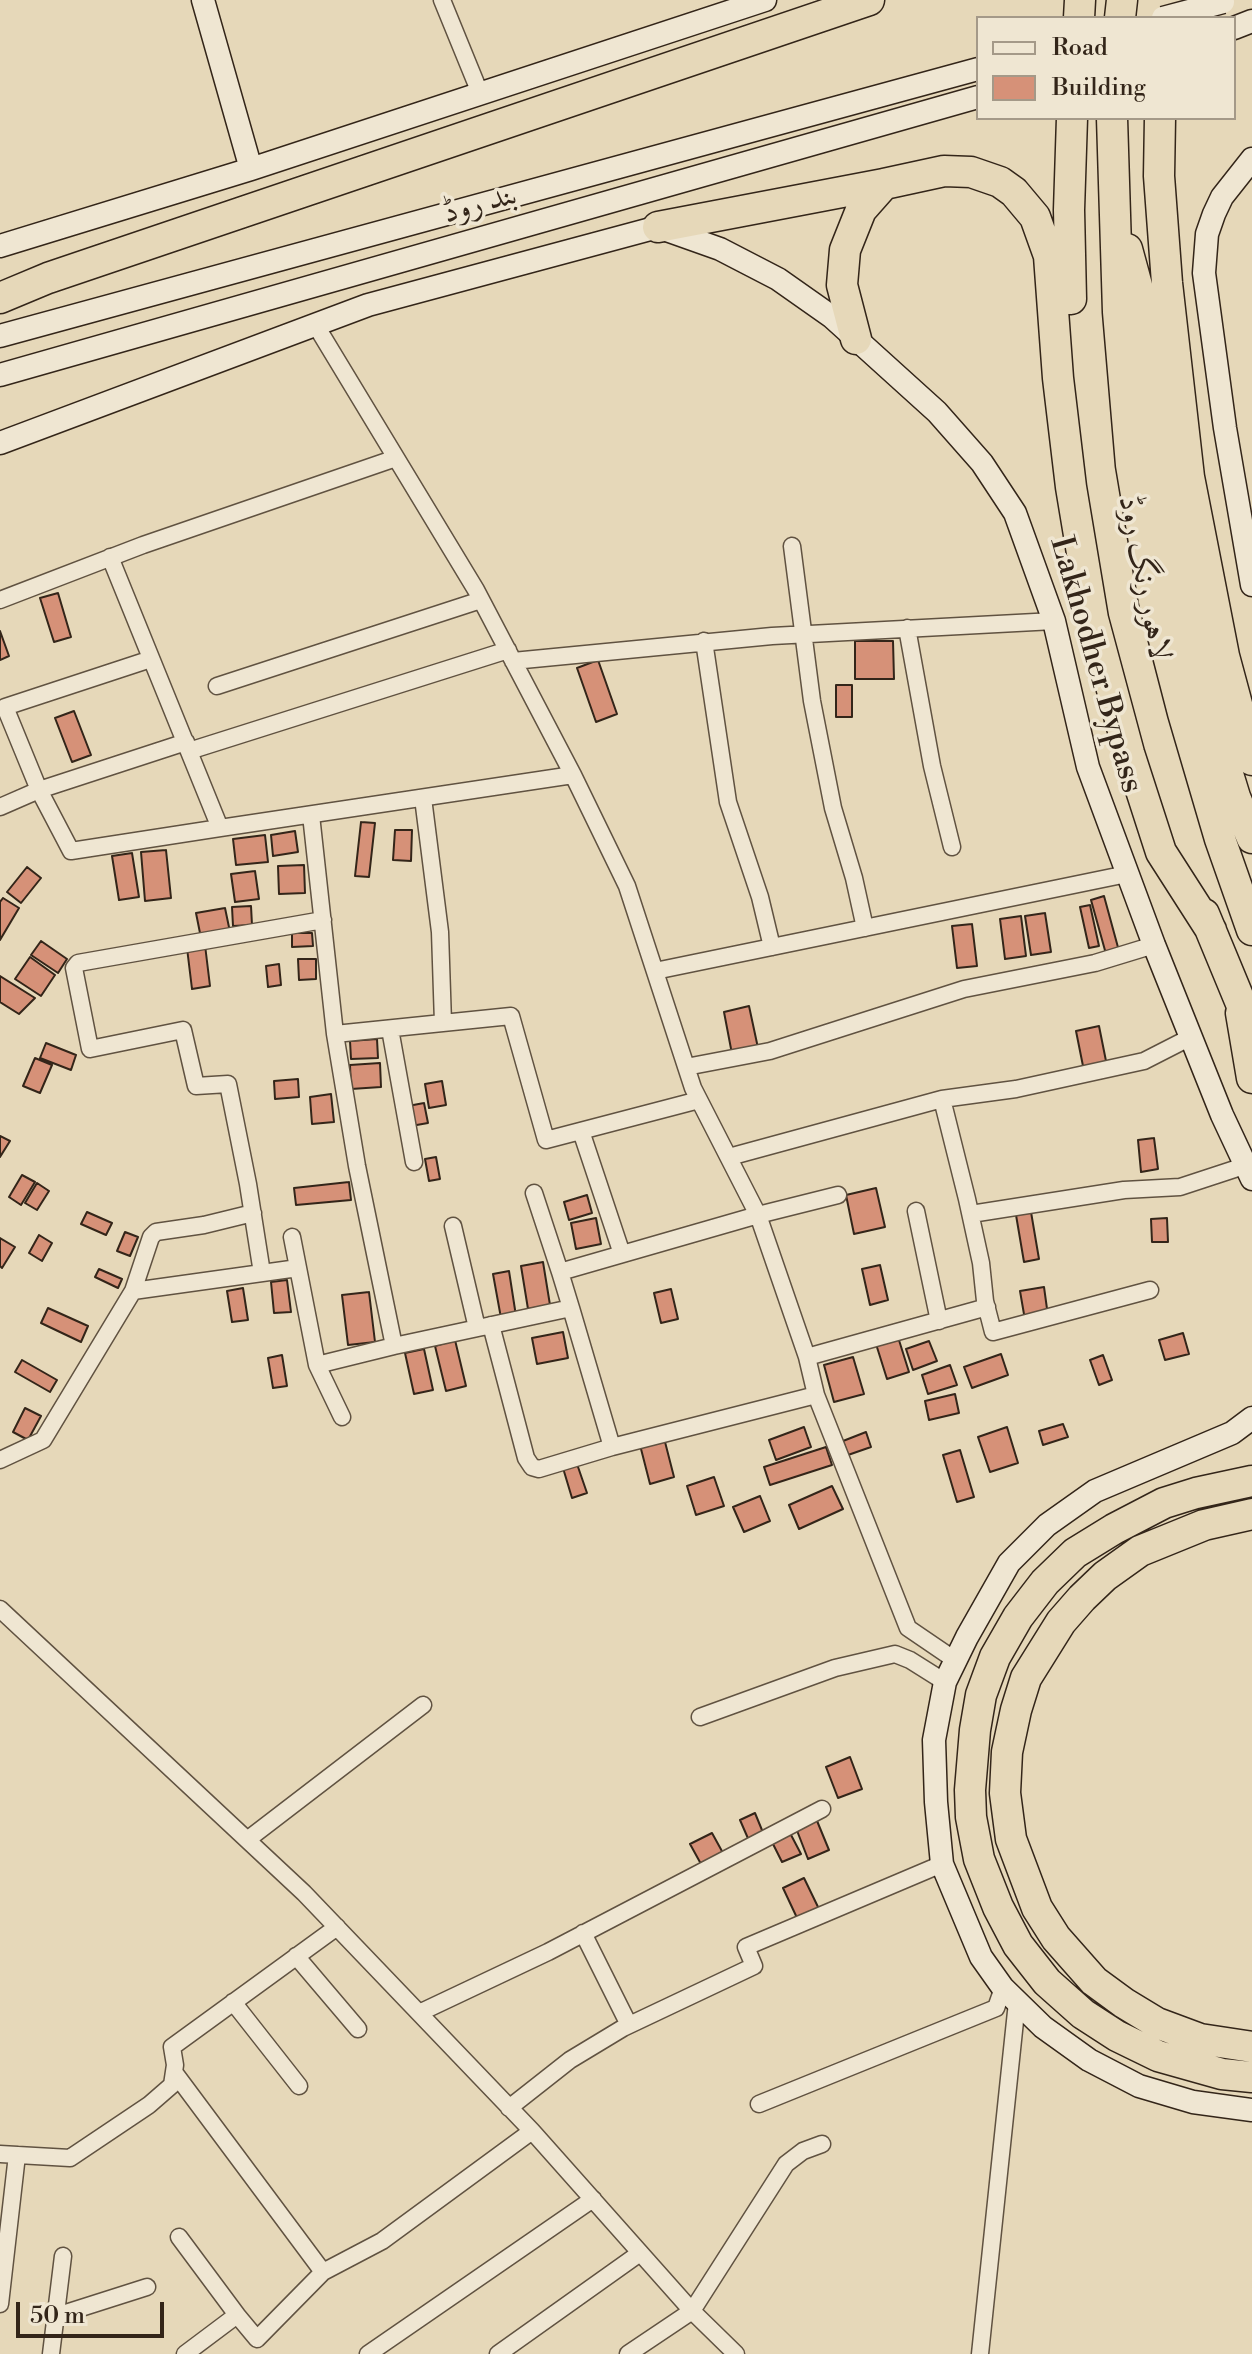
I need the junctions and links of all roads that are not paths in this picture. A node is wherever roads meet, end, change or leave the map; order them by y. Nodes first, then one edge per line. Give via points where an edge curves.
1 (203, 0) edge
2 (442, 0) edge
3 (765, 0) edge
4 (869, 0) edge
5 (1225, 1) edge
6 (1171, 16) edge
7 (976, 70) edge
8 (480, 93) junction
9 (976, 98) edge
10 (1072, 120) edge
11 (1112, 120) edge
12 (1160, 120) edge
13 (1252, 159) edge
14 (251, 169) junction
15 (884, 184) junction
16 (1112, 193) junction
17 (658, 227) junction
18 (0, 246) edge
19 (0, 298) edge
20 (315, 324) junction
21 (0, 336) edge
22 (856, 339) junction
23 (0, 375) edge
24 (0, 443) edge
25 (396, 458) junction
26 (792, 546) dead end
27 (110, 557) junction
28 (1252, 585) edge
29 (0, 600) edge
30 (481, 600) junction
31 (1054, 621) junction
32 (907, 628) junction
33 (804, 634) junction
34 (704, 641) junction
35 (510, 656) junction
36 (151, 659) junction
37 (217, 686) dead end
38 (2, 708) edge
39 (187, 747) junction
40 (1252, 760) edge
41 (573, 775) junction
42 (39, 790) junction
43 (423, 798) junction
44 (0, 807) edge
45 (311, 815) junction
46 (220, 828) junction
47 (1252, 838) edge
48 (952, 847) dead end
49 (1127, 874) junction
50 (323, 920) junction
51 (865, 928) junction
52 (1211, 930) junction
53 (1252, 930) edge
54 (1154, 945) junction
55 (772, 947) junction
56 (655, 971) junction
57 (1238, 995) junction
58 (443, 1023) junction
59 (390, 1029) junction
60 (1252, 1030) edge
61 (335, 1034) junction
62 (1191, 1037) junction
63 (686, 1067) junction
64 (1252, 1078) edge
65 (942, 1099) junction
66 (699, 1100) junction
67 (581, 1131) junction
68 (729, 1157) junction
69 (414, 1162) dead end
70 (1250, 1172) edge
71 (534, 1193) dead end
72 (838, 1195) dead end
73 (916, 1211) dead end
74 (253, 1213) junction
75 (971, 1214) junction
76 (758, 1215) junction
77 (453, 1226) dead end
78 (292, 1237) dead end
79 (622, 1254) junction
80 (298, 1268) junction
81 (560, 1272) junction
82 (262, 1273) junction
83 (1150, 1290) dead end
84 (133, 1291) junction
85 (987, 1307) junction
86 (571, 1308) junction
87 (939, 1321) junction
88 (484, 1327) junction
89 (394, 1346) junction
90 (807, 1357) junction
91 (317, 1365) junction
92 (816, 1395) junction
93 (342, 1417) dead end
94 (1252, 1418) edge
95 (612, 1447) junction
96 (0, 1460) edge
97 (1252, 1481) edge
98 (1252, 1514) edge
99 (0, 1609) edge
100 (955, 1660) junction
101 (945, 1682) junction
102 (423, 1705) dead end
103 (700, 1717) dead end
104 (822, 1809) dead end
105 (247, 1840) junction
106 (942, 1864) junction
107 (337, 1927) junction
108 (583, 1933) junction
109 (296, 1956) junction
110 (1010, 1995) junction
111 (233, 2002) junction
112 (419, 2013) junction
113 (629, 2025) junction
114 (358, 2029) dead end
115 (1252, 2047) edge
116 (174, 2072) junction
117 (1252, 2077) edge
118 (299, 2086) dead end
119 (759, 2104) dead end
120 (509, 2108) junction
121 (1252, 2110) edge
122 (532, 2131) junction
123 (822, 2144) dead end
124 (9, 2155) edge
125 (593, 2199) junction
126 (179, 2237) dead end
127 (640, 2253) junction
128 (63, 2256) dead end
129 (323, 2272) junction
130 (147, 2287) dead end
131 (0, 2304) edge
132 (692, 2311) junction
133 (237, 2315) junction
134 (56, 2316) junction
135 (733, 2353) edge
136 (51, 2354) edge
137 (185, 2354) edge
138 (368, 2354) edge
139 (498, 2354) edge
140 (628, 2354) edge
141 (980, 2354) edge

1 - 14 main road
2 - 8 street
3 - 8 main road
4 - 19 highway
5 - 6 main road, bridge
7 - 21 main road, بند روڈ
8 - 14 main road
9 - 23 main road, بند روڈ
10 - 52 highway, لاہور رنگ روڈ via 1072,317 1095,536 1115,640 1145,743
11 - 16 highway, لاہور رنگ روڈ
12 - 40 highway via 1167,283 1189,477 1221,643
13 - 28 main road via 1214,214 1204,273
14 - 18 main road
15 - 17 highway
15 - 22 highway via 861,210 845,250 842,285
15 - 52 highway via 944,171 986,176 1014,192 1044,236 1071,487 1093,619 1161,852
16 - 47 highway via 1139,293 1159,475 1188,627 1205,699
16 - 53 highway, لاہور رنگ روڈ via 1131,465 1154,601 1220,839
17 - 20 main road, بند روڈ
17 - 22 main road, Lakhodher Bypass via 720,249 778,279
20 - 24 main road, بند روڈ
20 - 25 street
22 - 31 main road, Lakhodher Bypass via 937,412 982,463 1015,513
25 - 27 street
25 - 30 street
26 - 33 street
27 - 29 street
27 - 36 street
30 - 35 street
30 - 37 street
31 - 32 street
31 - 49 main road, Lakhodher Bypass via 1088,767
32 - 33 street
32 - 48 street
33 - 34 street
33 - 51 street via 833,808
34 - 35 street
34 - 55 street via 728,802
35 - 39 street
35 - 41 street
36 - 38 street
36 - 39 street
38 - 42 street
39 - 42 street
39 - 46 street
41 - 43 street
41 - 56 street via 627,886
42 - 44 street
42 - 46 street via 71,851
43 - 45 street
43 - 58 street via 440,932
45 - 46 street
45 - 50 street
49 - 51 street
49 - 54 main road, Lakhodher Bypass
50 - 61 street
50 - 74 street via 78,963 74,968 90,1049 183,1030 196,1086 228,1084
51 - 55 street
52 - 57 highway, لاہور رنگ روڈ
54 - 62 main road, Lakhodher Bypass
54 - 63 street via 1095,963 964,989 770,1051
55 - 56 street
56 - 63 street
57 - 60 highway, لاہور رنگ روڈ
57 - 64 highway
58 - 59 street
58 - 67 street via 511,1016 546,1140
59 - 61 street
59 - 69 street
61 - 89 street
62 - 65 street via 1144,1061
62 - 70 main road, Lakhodher Bypass
63 - 66 street
65 - 68 street
65 - 75 street
66 - 67 street
66 - 68 street
67 - 79 street
68 - 76 street
70 - 75 street via 1180,1187 1124,1190
71 - 81 street
72 - 76 street
73 - 87 street
74 - 82 street
74 - 84 street via 156,1232
75 - 85 street
76 - 79 street
76 - 90 street
77 - 88 street
78 - 80 street
79 - 81 street
80 - 82 street
80 - 91 street
81 - 86 street
82 - 84 street
83 - 85 street via 993,1332
84 - 96 street via 43,1440
85 - 87 street
86 - 88 street
86 - 95 street
87 - 90 street
88 - 89 street
88 - 95 street via 532,1467
89 - 91 street
90 - 92 street
91 - 93 street
92 - 95 street
92 - 100 street via 908,1628
94 - 100 main road via 1232,1433 1095,1491 1047,1525 1009,1563
97 - 117 highway via 1164,1503 1075,1553 1045,1582 995,1657 981,1695 971,1755 971,1817 979,1859 1018,1945 1047,1982 1083,2014 1158,2056
98 - 115 highway via 1204,1525 1140,1551 1105,1576 1061,1622 1026,1678 1007,1752 1005,1793 1011,1839 1037,1908 1094,1981 1157,2023 1200,2039
99 - 105 street
100 - 101 main road
101 - 103 street via 895,1654 835,1668
101 - 106 main road via 934,1740
102 - 105 street
104 - 108 street
105 - 107 street
106 - 110 main road via 981,1957
106 - 113 street via 746,1947 754,1966
107 - 109 street
107 - 112 street
108 - 112 street
108 - 113 street
109 - 111 street
109 - 114 street
110 - 119 street via 996,2008
110 - 121 main road via 1089,2060 1139,2086 1193,2102
110 - 141 street
111 - 116 street via 172,2047
111 - 118 street
112 - 120 street
113 - 120 street via 570,2060
116 - 124 street via 172,2085 149,2105 70,2158
116 - 129 street
120 - 122 street
122 - 125 street
122 - 129 street via 382,2241
123 - 132 street via 786,2164
124 - 131 street
125 - 127 street
125 - 138 street
126 - 133 street
127 - 132 street
127 - 139 street
128 - 134 street
129 - 133 street via 257,2339
130 - 134 street
132 - 135 street
132 - 140 street
133 - 137 street
134 - 136 street

